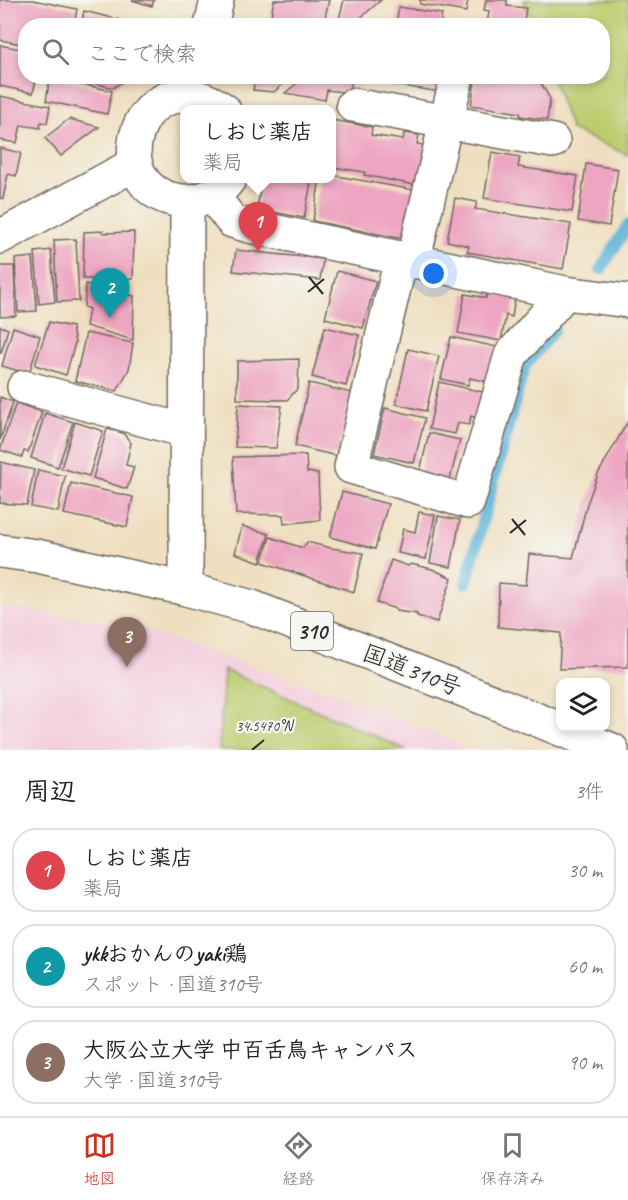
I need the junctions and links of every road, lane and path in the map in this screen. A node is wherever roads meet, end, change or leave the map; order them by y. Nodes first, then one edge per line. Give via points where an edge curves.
1 (217, 0) edge
2 (213, 18) edge
3 (455, 84) edge
4 (197, 86) edge
5 (217, 105) edge
6 (353, 105) dead end
7 (446, 120) junction
8 (553, 141) dead end
9 (135, 164) junction
10 (209, 192) edge
11 (0, 237) edge
12 (407, 261) junction
13 (565, 293) junction
14 (628, 301) edge
15 (24, 387) dead end
16 (186, 431) junction
17 (0, 551) edge
18 (186, 589) junction
19 (612, 750) edge

1 - 2 main road
3 - 7 main road
4 - 5 main road
4 - 9 main road via 160,102 146,113 133,146
6 - 7 main road
7 - 8 main road
7 - 12 main road
9 - 10 main road via 150,188 162,196
9 - 11 main road
10 - 12 main road via 232,221
10 - 16 main road
12 - 13 main road
12 - 13 main road via 351,467 468,502 511,356
13 - 14 main road
15 - 16 main road
16 - 18 main road
17 - 18 main road, 国道310号 / 310
18 - 19 main road, 国道310号 / 310 via 252,607

